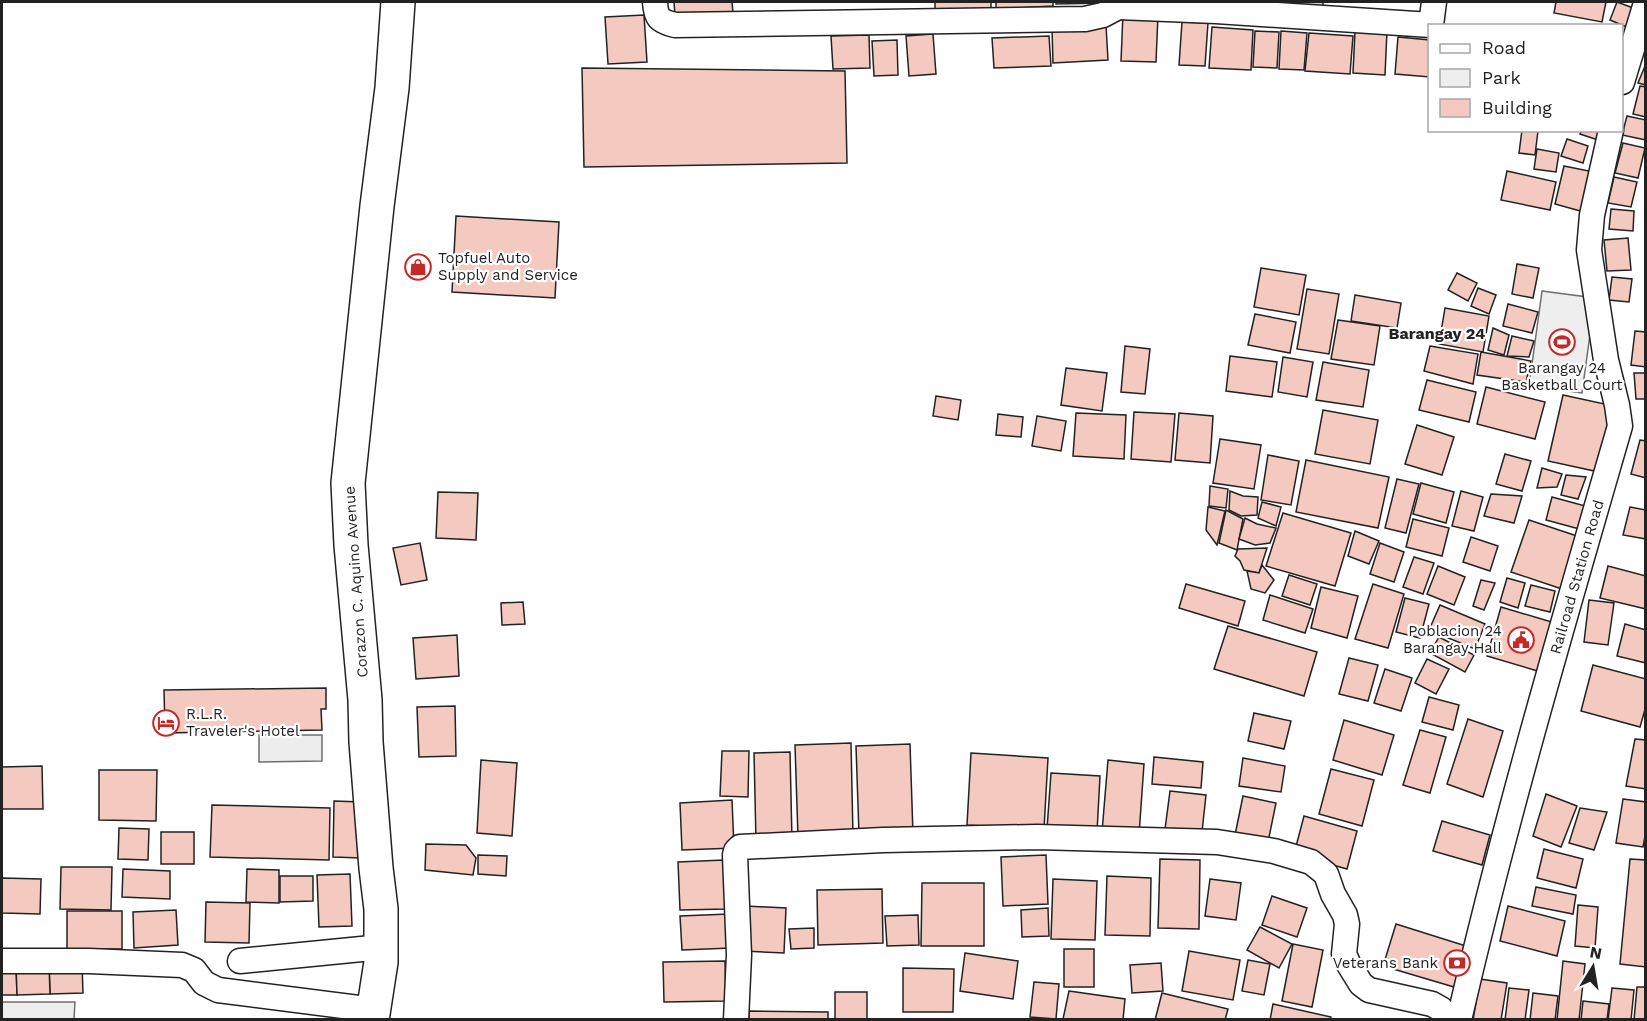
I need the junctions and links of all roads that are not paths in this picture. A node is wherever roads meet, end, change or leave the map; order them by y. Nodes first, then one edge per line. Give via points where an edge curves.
1 (398, 2) edge
2 (655, 2) edge
3 (1434, 2) edge
4 (1646, 3) edge
5 (1118, 4) edge
6 (1216, 6) edge
7 (1432, 24) edge
8 (1428, 25) edge
9 (1623, 79) edge
10 (1611, 132) edge
11 (382, 947) junction
12 (2, 961) edge
13 (240, 961) dead end
14 (373, 1015) edge
15 (736, 1020) edge
16 (1450, 1020) edge
17 (1459, 1020) edge

1 - 11 main road, Corazon C. Aquino Avenue via 348,483
2 - 5 street via 656,13 663,21 675,25 1085,19 1103,15
3 - 7 street
4 - 9 street
5 - 6 street
6 - 8 street
10 - 17 street, Railroad Station Road via 1592,215 1589,250 1620,426 1523,769
11 - 13 street
11 - 14 main road, Corazon C. Aquino Avenue
12 - 14 street via 182,965 218,990
15 - 16 street via 739,955 735,855 740,847 1037,837 1217,842 1274,851 1311,862 1326,874 1345,915 1344,954 1361,984 1369,990 1432,1004

